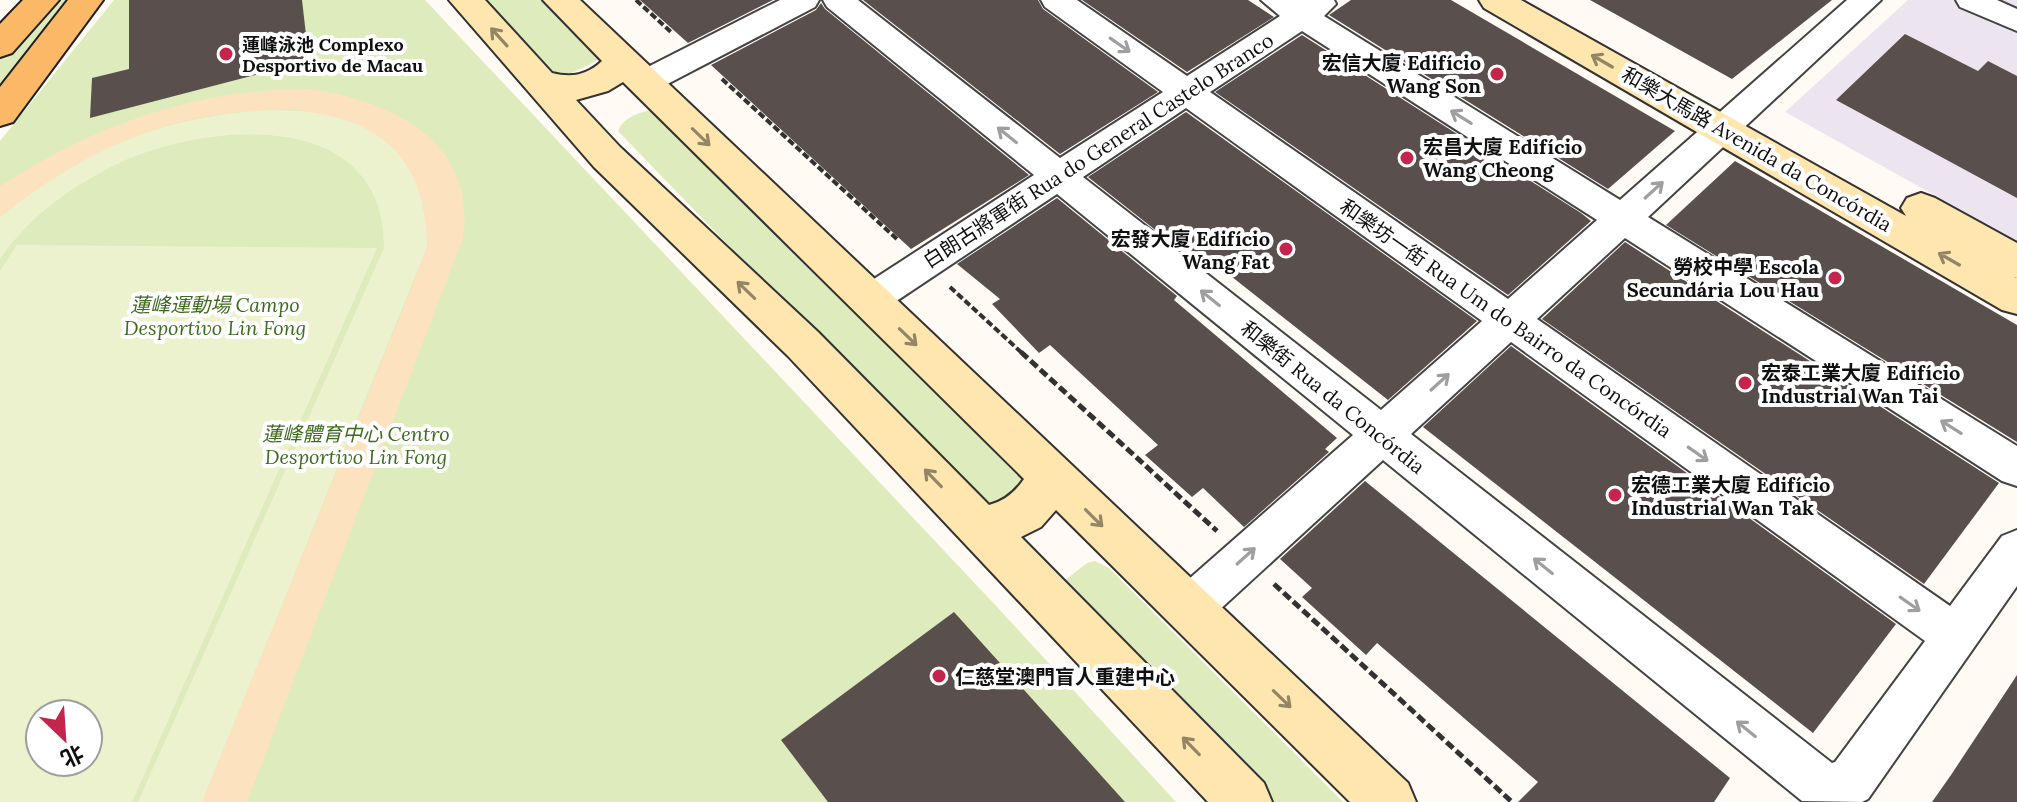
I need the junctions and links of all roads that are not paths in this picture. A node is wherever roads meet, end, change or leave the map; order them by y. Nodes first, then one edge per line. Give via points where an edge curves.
1 (42, 0) edge
2 (86, 0) edge
3 (466, 0) edge
4 (560, 0) edge
5 (804, 0) edge
6 (838, 0) edge
7 (1056, 0) edge
8 (1496, 0) edge
9 (1549, 0) edge
10 (1866, 0) edge
11 (1971, 0) edge
12 (1302, 6) edge
13 (2017, 21) edge
14 (0, 45) edge
15 (633, 71) junction
16 (538, 81) junction
17 (1186, 92) junction
18 (0, 113) edge
19 (1733, 119) junction
20 (607, 157) junction
21 (1058, 176) junction
22 (1622, 219) junction
23 (2017, 262) edge
24 (2017, 298) edge
25 (870, 300) junction
26 (1509, 321) junction
27 (1381, 435) junction
28 (2017, 468) edge
29 (1049, 473) junction
30 (980, 528) junction
31 (2017, 550) edge
32 (1189, 608) junction
33 (1956, 636) junction
34 (1245, 802) edge
35 (1389, 802) edge

1 - 14 main road
2 - 18 main road
16 -> 3 main road
4 - 15 main road
5 - 15 street via 697,56
21 -> 6 street, 和樂街 Rua da Concórdia
7 -> 17 street, 和樂坊一街 Rua Um do Bairro da Concórdia
19 -> 8 main road, 和樂大馬路 Avenida da Concórdia
9 - 19 main road, 和樂大馬路 Avenida da Concórdia
10 - 19 street
11 - 13 street
12 - 17 street, 白朗古將軍街 Rua do General Castelo Branco
22 -> 12 street
15 - 16 main road via 579,87
15 - 20 main road via 624,97 609,115 603,135
15 -> 25 main road
16 - 20 main road
17 - 21 street, 白朗古將軍街 Rua do General Castelo Branco
17 - 26 street, 和樂坊一街 Rua Um do Bairro da Concórdia
22 -> 19 street
19 - 23 main road, 和樂大馬路 Avenida da Concórdia
24 -> 19 main road, 和樂大馬路 Avenida da Concórdia
30 -> 20 main road via 803,344
21 - 25 street, 白朗古將軍街 Rua do General Castelo Branco
27 -> 21 street, 和樂街 Rua da Concórdia
22 - 26 street
28 -> 22 street
25 -> 29 main road
27 -> 26 street
26 -> 33 street, 和樂坊一街 Rua Um do Bairro da Concórdia
32 -> 27 street
33 -> 27 street, 和樂街 Rua da Concórdia via 1851,782 1843,788 1819,784
29 - 30 main road via 1035,506 1020,518
29 -> 32 main road
34 -> 30 main road
31 - 33 street
32 -> 35 main road

